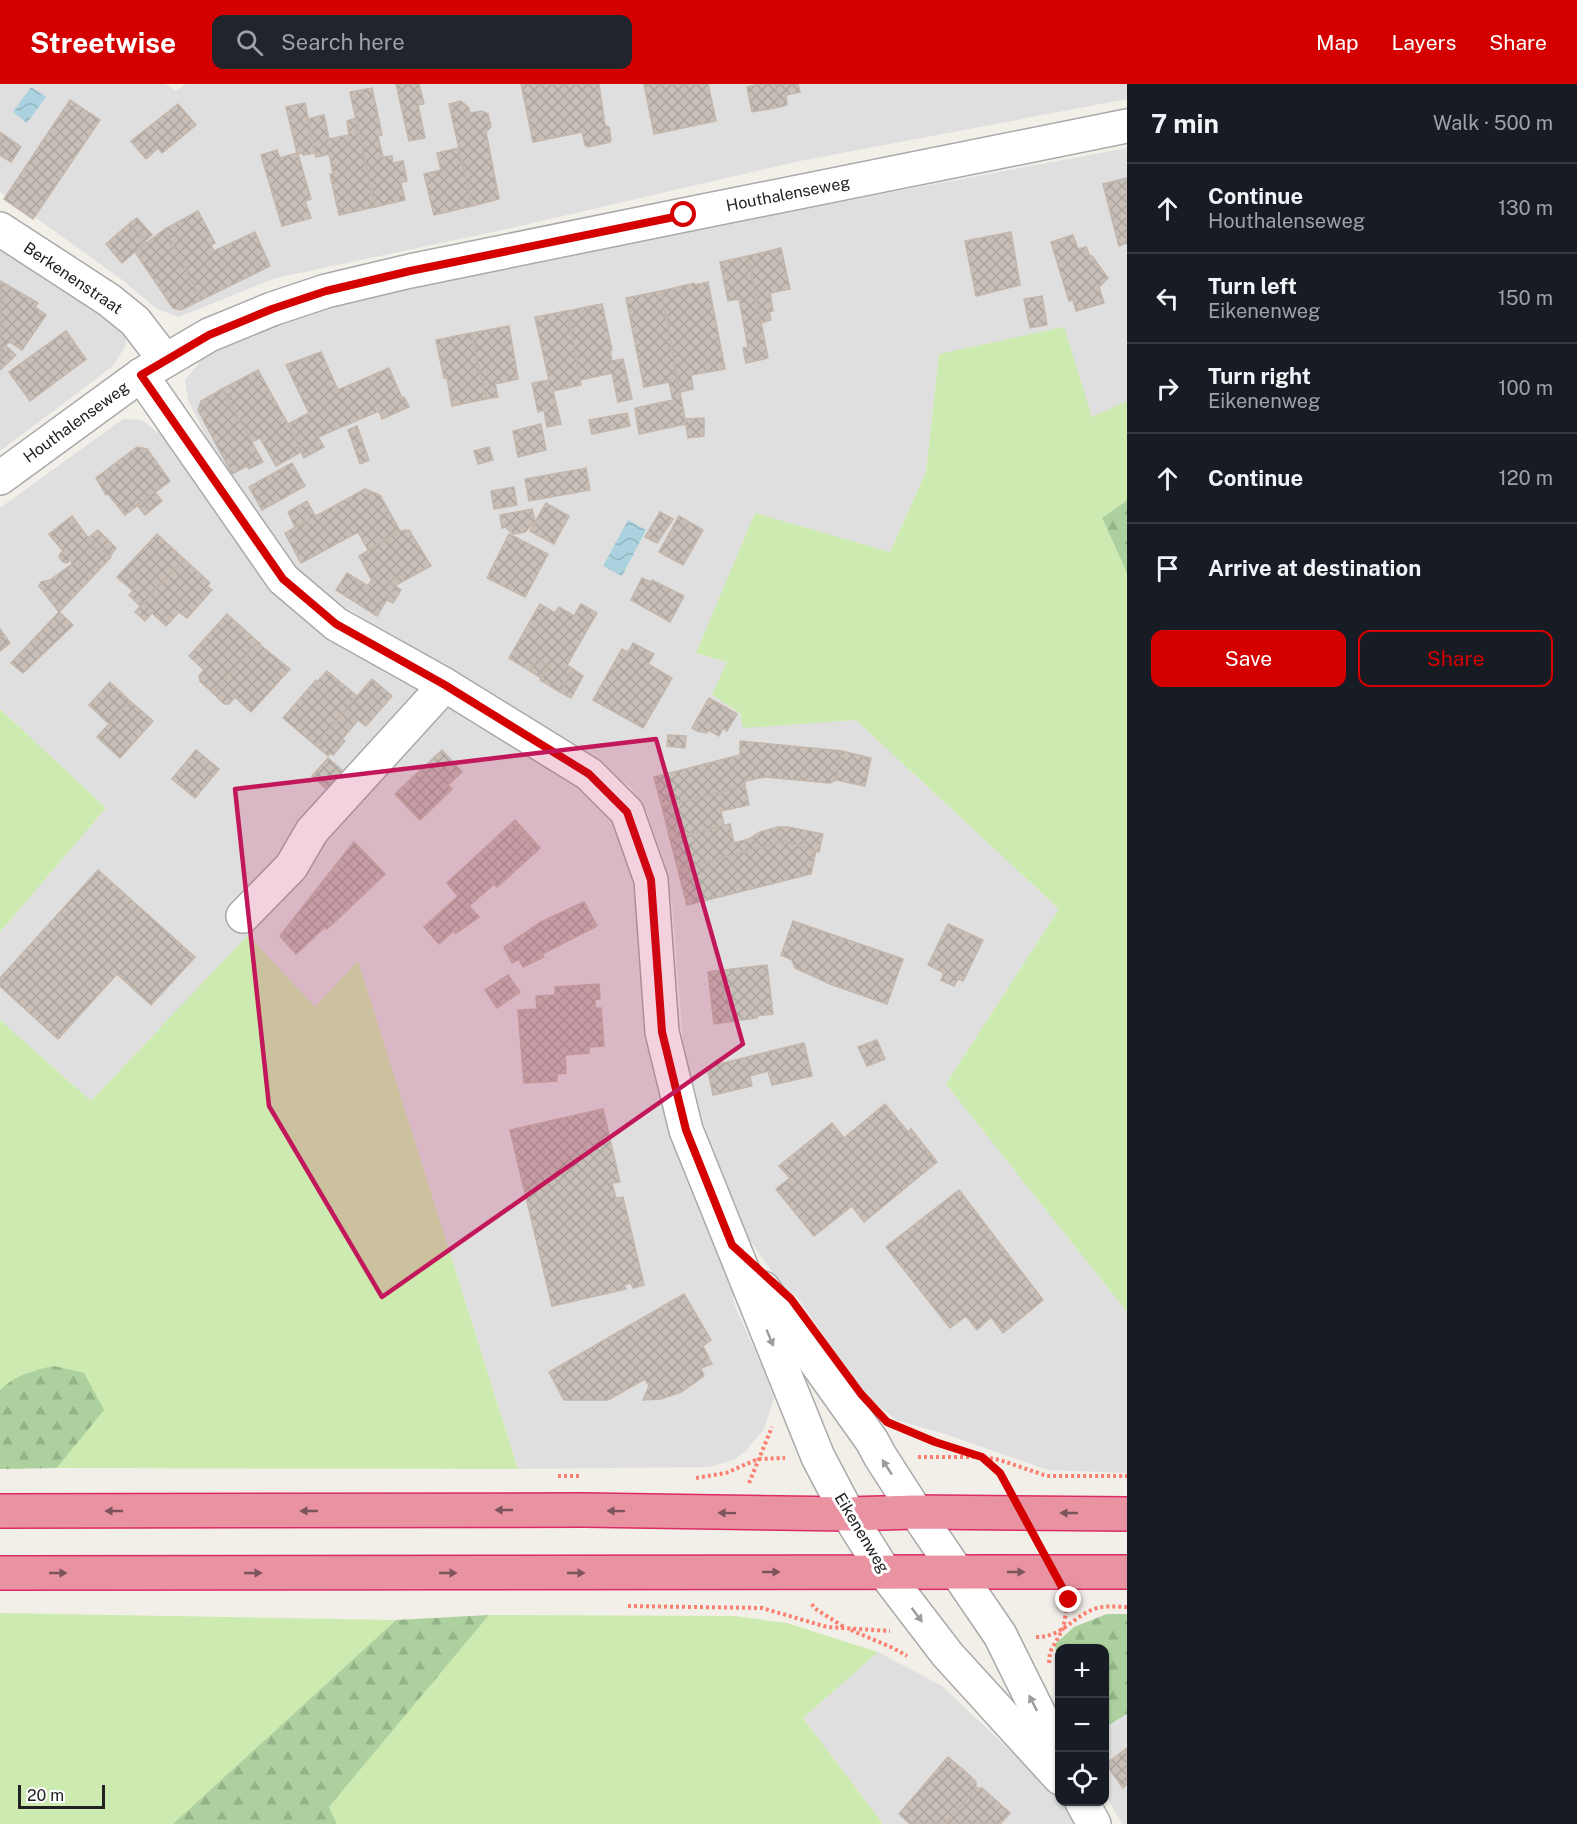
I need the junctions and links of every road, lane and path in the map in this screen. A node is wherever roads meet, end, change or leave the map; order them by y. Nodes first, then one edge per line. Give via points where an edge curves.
1 (1127, 126) edge
2 (0, 229) edge
3 (153, 367) junction
4 (0, 478) edge
5 (445, 685) junction
6 (243, 916) dead end
7 (732, 1245) junction
8 (896, 1426) dead end
9 (880, 1456) junction
10 (818, 1457) junction
11 (982, 1457) junction
12 (589, 1476) dead end
13 (1127, 1476) edge
14 (555, 1477) dead end
15 (690, 1479) dead end
16 (0, 1511) edge
17 (916, 1512) junction
18 (1022, 1513) junction
19 (848, 1514) junction
20 (1127, 1514) edge
21 (957, 1572) junction
22 (1054, 1572) junction
23 (1127, 1572) edge
24 (0, 1573) edge
25 (885, 1573) junction
26 (625, 1606) dead end
27 (1127, 1607) edge
28 (1063, 1629) junction
29 (931, 1633) junction
30 (1000, 1635) junction
31 (1048, 1669) dead end
32 (1057, 1752) edge
33 (1055, 1774) edge

1 - 3 street, Houthalenseweg via 326,291 209,335
2 - 3 street, Berkenenstraat via 135,321
3 - 4 street, Houthalenseweg
3 - 5 street, Eikenenweg via 283,579 336,624
5 - 6 street via 312,831 291,867
5 - 7 street, Eikenenweg via 589,774 627,812 651,880 662,1032 683,1119
7 - 9 street, Eikenenweg
7 -> 10 street, Eikenenweg
8 - 11 path
9 - 11 path
17 -> 9 street, Eikenenweg
10 - 15 path via 758,1459 726,1473
10 - 19 street, Eikenenweg
11 - 13 path via 1047,1476
11 - 18 path via 1000,1473
12 - 14 path
19 -> 16 highway via 584,1510
17 - 18 highway
17 - 19 highway
17 - 21 street, Eikenenweg
20 -> 18 highway
19 - 25 street, Eikenenweg
21 -> 22 highway
21 - 25 highway
21 - 30 street, Eikenenweg
22 - 23 highway
22 - 28 path via 1069,1600
24 -> 25 highway
25 -> 29 street, Eikenenweg
26 - 29 path via 762,1608 827,1627
27 - 28 path via 1093,1609
28 - 30 path via 1045,1637
28 - 31 path via 1050,1653
29 - 33 street, Eikenenweg
32 -> 30 street, Eikenenweg

